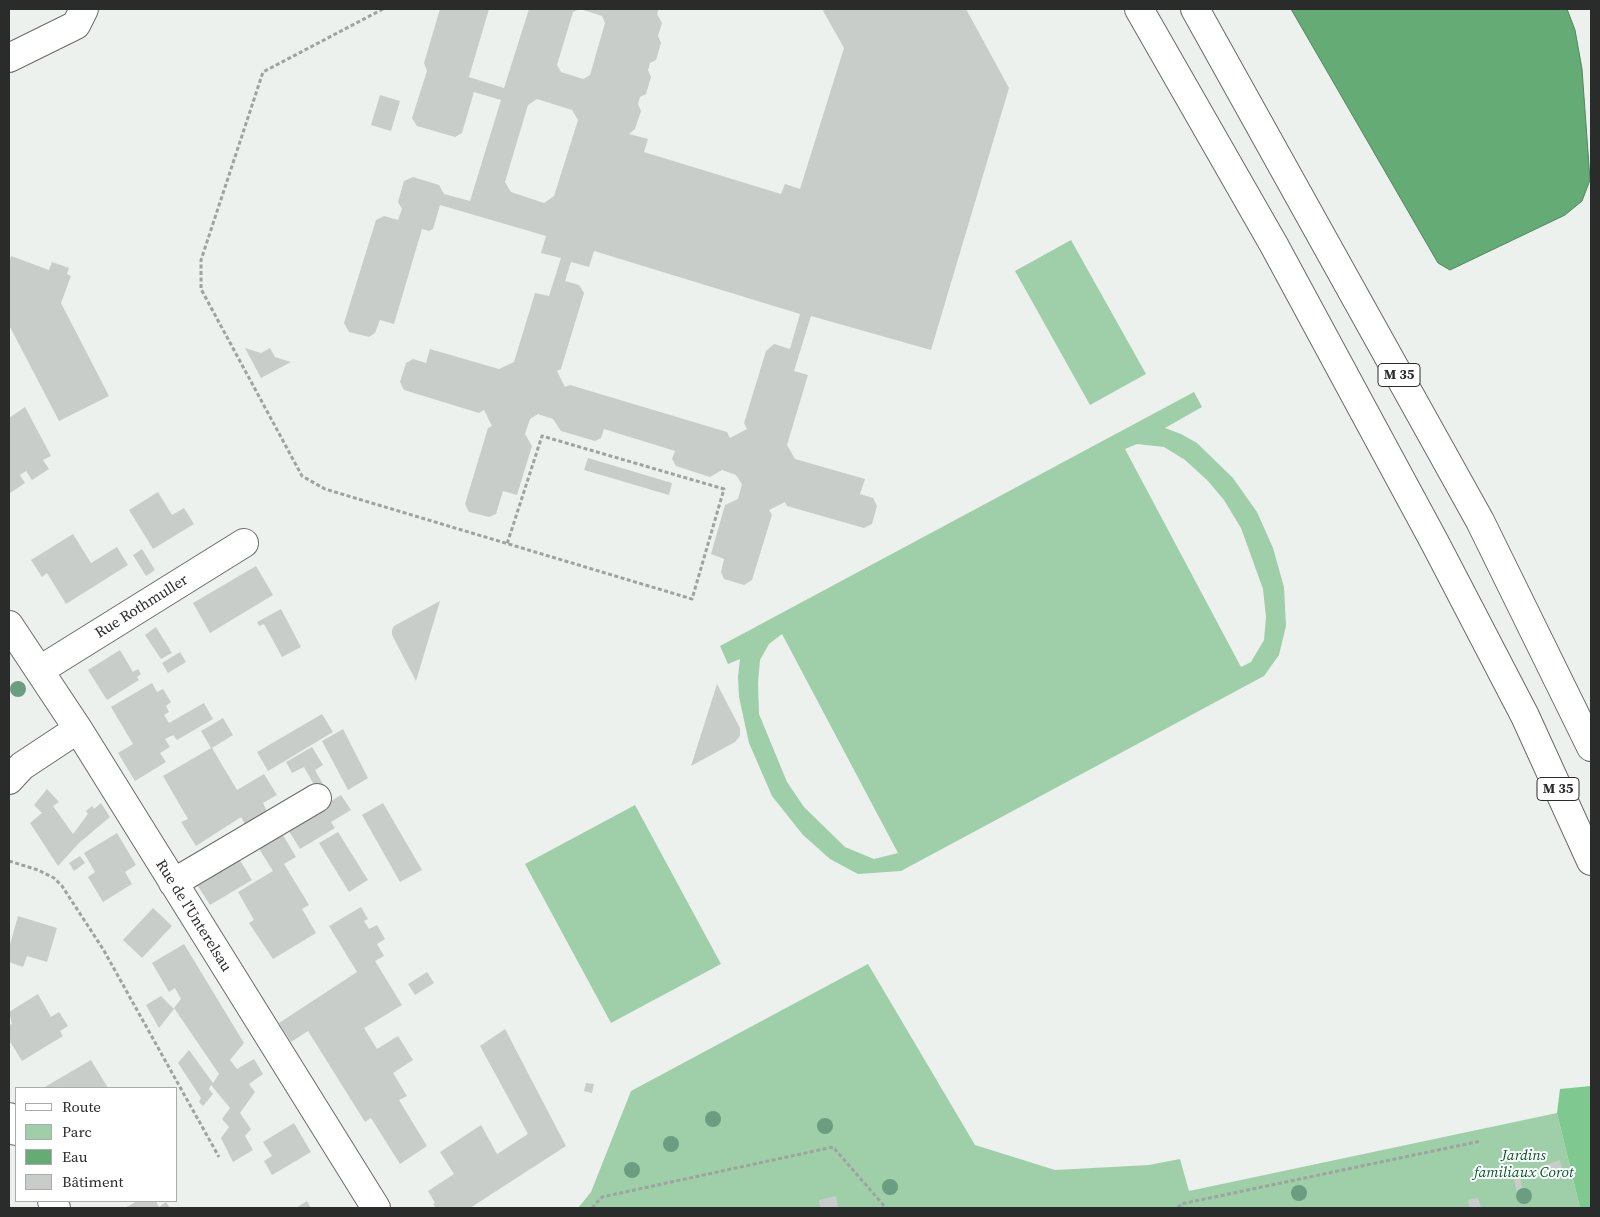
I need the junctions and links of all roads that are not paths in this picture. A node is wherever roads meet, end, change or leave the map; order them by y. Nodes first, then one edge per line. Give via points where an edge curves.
1 (84, 9) edge
2 (1139, 9) edge
3 (1195, 9) edge
4 (9, 58) edge
5 (244, 543) dead end
6 (9, 625) edge
7 (40, 670) junction
8 (78, 729) junction
9 (1591, 747) edge
10 (9, 780) edge
11 (317, 798) dead end
12 (1591, 861) edge
13 (173, 883) junction
14 (9, 1117) edge
15 (15, 1130) edge
16 (376, 1208) edge

1 - 4 main road via 76,25
2 - 12 main road, M 35 via 1274,245 1435,544 1525,716
3 - 9 main road, M 35 via 1480,521
5 - 7 main road, Rue Rothmuller
6 - 7 main road, Rue de l'Unterelsau
7 - 8 main road, Rue de l'Unterelsau
8 - 10 main road via 22,766
8 - 13 main road, Rue de l'Unterelsau
11 - 13 main road
13 - 16 main road, Rue de l'Unterelsau
14 - 15 main road

